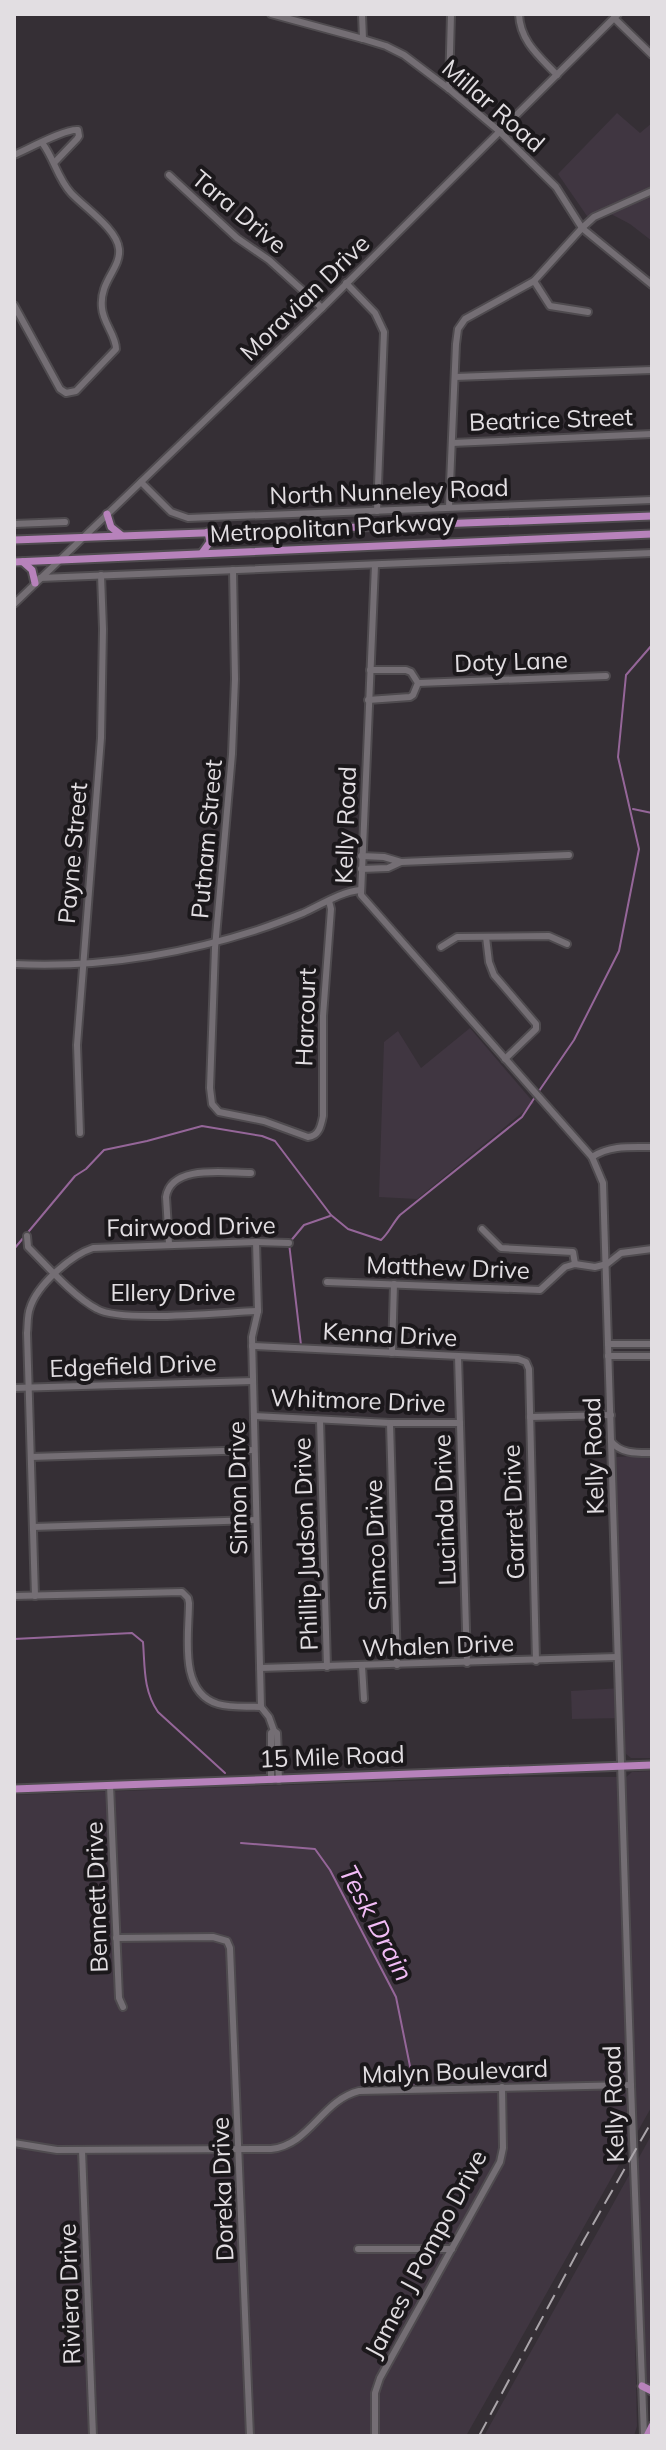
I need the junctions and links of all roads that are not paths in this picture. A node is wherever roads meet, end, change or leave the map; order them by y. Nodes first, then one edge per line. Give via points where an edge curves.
1 (271, 14) edge
2 (362, 14) edge
3 (451, 14) edge
4 (519, 14) edge
5 (616, 16) edge
6 (363, 39) junction
7 (652, 55) edge
8 (557, 75) junction
9 (449, 89) junction
10 (499, 131) junction
11 (43, 144) junction
12 (14, 155) edge
13 (55, 162) junction
14 (169, 175) dead end
15 (652, 191) edge
16 (582, 228) junction
17 (534, 281) junction
18 (346, 283) junction
19 (652, 285) edge
20 (14, 305) edge
21 (322, 308) junction
22 (588, 312) dead end
23 (652, 370) edge
24 (455, 377) junction
25 (652, 434) edge
26 (452, 443) junction
27 (141, 482) junction
28 (652, 500) edge
29 (449, 507) junction
30 (377, 511) junction
31 (107, 514) junction
32 (652, 516) edge
33 (65, 522) dead end
34 (14, 524) edge
35 (208, 532) junction
36 (652, 534) edge
37 (121, 535) junction
38 (83, 537) junction
39 (14, 540) edge
40 (652, 553) edge
41 (201, 554) junction
42 (59, 560) junction
43 (14, 562) edge
44 (23, 562) junction
45 (375, 565) junction
46 (233, 570) junction
47 (101, 575) junction
48 (38, 581) junction
49 (14, 604) edge
50 (370, 670) junction
51 (606, 676) dead end
52 (418, 683) junction
53 (368, 700) junction
54 (569, 855) dead end
55 (361, 856) junction
56 (401, 862) junction
57 (361, 869) junction
58 (360, 890) junction
59 (329, 901) junction
60 (486, 937) junction
61 (216, 942) junction
62 (567, 944) dead end
63 (441, 947) dead end
64 (14, 964) edge
65 (82, 964) junction
66 (505, 1059) junction
67 (215, 1109) joint
68 (80, 1133) dead end
69 (652, 1147) edge
70 (592, 1157) junction
71 (251, 1173) dead end
72 (482, 1229) dead end
73 (27, 1236) dead end
74 (256, 1242) junction
75 (289, 1243) dead end
76 (169, 1244) junction
77 (652, 1249) edge
78 (575, 1264) junction
79 (607, 1264) junction
80 (55, 1274) junction
81 (327, 1282) dead end
82 (394, 1284) junction
83 (258, 1311) junction
84 (608, 1344) junction
85 (652, 1344) edge
86 (252, 1346) junction
87 (392, 1353) junction
88 (458, 1356) junction
89 (608, 1356) junction
90 (652, 1356) edge
91 (526, 1362) joint
92 (253, 1381) junction
93 (14, 1388) edge
94 (27, 1388) junction
95 (611, 1415) junction
96 (254, 1416) junction
97 (530, 1417) junction
98 (320, 1420) junction
99 (390, 1423) junction
100 (460, 1423) junction
101 (611, 1441) junction
102 (254, 1450) junction
103 (652, 1453) edge
104 (31, 1457) junction
105 (256, 1520) junction
106 (33, 1527) junction
107 (14, 1596) edge
108 (35, 1596) junction
109 (617, 1657) junction
110 (536, 1661) junction
111 (467, 1663) junction
112 (397, 1665) junction
113 (362, 1666) junction
114 (327, 1667) junction
115 (260, 1668) junction
116 (364, 1699) dead end
117 (261, 1707) junction
118 (652, 1765) edge
119 (621, 1766) junction
120 (275, 1780) junction
121 (110, 1785) junction
122 (14, 1789) edge
123 (116, 1938) junction
124 (123, 2007) dead end
125 (631, 2085) junction
126 (502, 2087) junction
127 (14, 2143) edge
128 (82, 2150) junction
129 (239, 2150) junction
130 (358, 2249) dead end
131 (452, 2249) junction
132 (642, 2386) junction
133 (652, 2391) edge
134 (652, 2426) edge
135 (93, 2436) edge
136 (250, 2436) edge
137 (375, 2436) edge
138 (646, 2436) edge

1 - 6 street, Millar Road
2 - 6 street
3 - 9 street
4 - 8 street via 524,39
5 - 7 street
5 - 8 street, Moravian Drive
6 - 9 street, Millar Road via 404,55
8 - 10 street, Moravian Drive
9 - 10 street, Millar Road
10 - 16 street, Millar Road via 556,187
10 - 18 street, Moravian Drive
11 - 12 street
11 - 13 street
11 - 13 street via 66,130 78,130 77,139
13 - 20 street via 70,192 118,242 119,257 101,299 103,318 117,346 68,394 60,389
14 - 21 street, Tara Drive
15 - 16 street via 606,210
16 - 17 street
16 - 19 street, Millar Road
17 - 22 street via 550,306
17 - 24 street via 463,322 457,333
18 - 21 street, Moravian Drive
18 - 30 street via 375,313 384,332
21 - 27 street, Moravian Drive
23 - 24 street
24 - 26 street
25 - 26 street, Beatrice Street
26 - 29 street
27 - 30 street, North Nunneley Road via 171,512 188,518
27 - 31 street, Moravian Drive
28 - 29 street, North Nunneley Road
29 - 30 street, North Nunneley Road
31 - 37 main road via 109,525
31 - 38 street, Moravian Drive
32 - 35 main road, Metropolitan Parkway
33 - 34 street
35 - 37 main road, Metropolitan Parkway
35 - 41 main road via 209,546
36 - 41 main road, Metropolitan Parkway
37 - 38 main road, Metropolitan Parkway
38 - 39 main road, Metropolitan Parkway
38 - 42 street, Moravian Drive
40 - 45 street
41 - 42 main road, Metropolitan Parkway
42 - 44 main road, Metropolitan Parkway
42 - 48 street, Moravian Drive
43 - 44 main road, Metropolitan Parkway
44 - 48 main road
45 - 46 street
45 - 50 street, Kelly Road
46 - 47 street
46 - 61 street, Putnam Street via 232,754
47 - 48 street
47 - 65 street, Payne Street via 101,738
48 - 49 street, Moravian Drive
50 - 52 street, Doty Lane via 406,670
50 - 53 street, Kelly Road
51 - 52 street, Doty Lane
52 - 53 street, Doty Lane via 405,699
53 - 55 street, Kelly Road
54 - 56 street
55 - 56 street
55 - 57 street, Kelly Road
56 - 57 street
57 - 58 street, Kelly Road
58 - 59 street
58 - 66 street, Kelly Road via 366,904
59 - 61 street
59 - 67 street, Harcourt via 323,1116 317,1133 302,1136
60 - 62 street via 549,936
60 - 63 street via 457,937
60 - 66 street via 494,975 536,1024
61 - 65 street
61 - 67 street, Putnam Street via 210,1088
64 - 65 street
65 - 68 street, Payne Street via 77,1045
66 - 70 street, Kelly Road
69 - 70 street via 604,1150
70 - 79 street, Kelly Road via 603,1183
71 - 76 street via 192,1174 174,1180 166,1197
72 - 78 street via 501,1248 573,1252
73 - 80 street, Ellery Drive via 28,1247
74 - 75 street, Fairwood Drive
74 - 76 street, Fairwood Drive
74 - 83 street, Simon Drive
76 - 80 street, Fairwood Drive via 93,1248 75,1255
77 - 79 street via 621,1253
78 - 79 street
78 - 82 street, Matthew Drive via 540,1290
79 - 84 street, Kelly Road
80 - 83 street, Ellery Drive via 92,1306 114,1315
80 - 94 street, Fairwood Drive via 29,1311
81 - 82 street, Matthew Drive
82 - 87 street
83 - 86 street, Simon Drive
84 - 85 street
84 - 89 street, Kelly Road
86 - 87 street, Kenna Drive
86 - 92 street, Simon Drive
87 - 88 street, Kenna Drive
88 - 91 street, Kenna Drive
88 - 100 street, Lucinda Drive
89 - 90 street
89 - 95 street, Kelly Road
91 - 97 street, Garret Drive
92 - 94 street, Edgefield Drive
92 - 96 street, Simon Drive
93 - 94 street, Edgefield Drive
94 - 104 street, Fairwood Drive
95 - 97 street
95 - 101 street, Kelly Road
96 - 98 street, Whitmore Drive
96 - 102 street, Simon Drive
97 - 110 street, Garret Drive
98 - 99 street, Whitmore Drive
98 - 114 street, Phillip Judson Drive
99 - 100 street, Whitmore Drive
99 - 112 street, Simco Drive
100 - 111 street, Lucinda Drive
101 - 103 street via 630,1452
101 - 109 street, Kelly Road
102 - 104 street
102 - 105 street, Simon Drive
104 - 106 street, Fairwood Drive
105 - 106 street
105 - 115 street, Simon Drive
106 - 108 street, Fairwood Drive
107 - 108 street
108 - 117 street via 185,1594 191,1677 198,1691 218,1704
109 - 110 street, Whalen Drive
109 - 119 street, Kelly Road
110 - 111 street, Whalen Drive
111 - 112 street, Whalen Drive
112 - 113 street, Whalen Drive
113 - 114 street, Whalen Drive
113 - 116 street
114 - 115 street, Whalen Drive
115 - 117 street, Simon Drive
117 - 120 street, Simon Drive via 274,1731
118 - 119 main road, 15 Mile Road
119 - 120 main road, 15 Mile Road
119 - 125 street, Kelly Road
120 - 121 main road, 15 Mile Road
121 - 122 main road, 15 Mile Road
121 - 123 street, Bennett Drive
123 - 124 street, Bennett Drive
123 - 129 street, Doreka Drive via 227,1941
125 - 126 street, Malyn Boulevard
125 - 132 street, Kelly Road
126 - 129 street, Malyn Boulevard via 359,2091 333,2103 290,2144
126 - 131 street, James J Pompo Drive via 500,2162
127 - 128 street, Malyn Boulevard
128 - 129 street, Malyn Boulevard
128 - 135 street, Riviera Drive
129 - 136 street, Doreka Drive
130 - 131 street
131 - 137 street, James J Pompo Drive via 380,2378
132 - 133 main road
132 - 138 street, Kelly Road
134 - 138 main road

